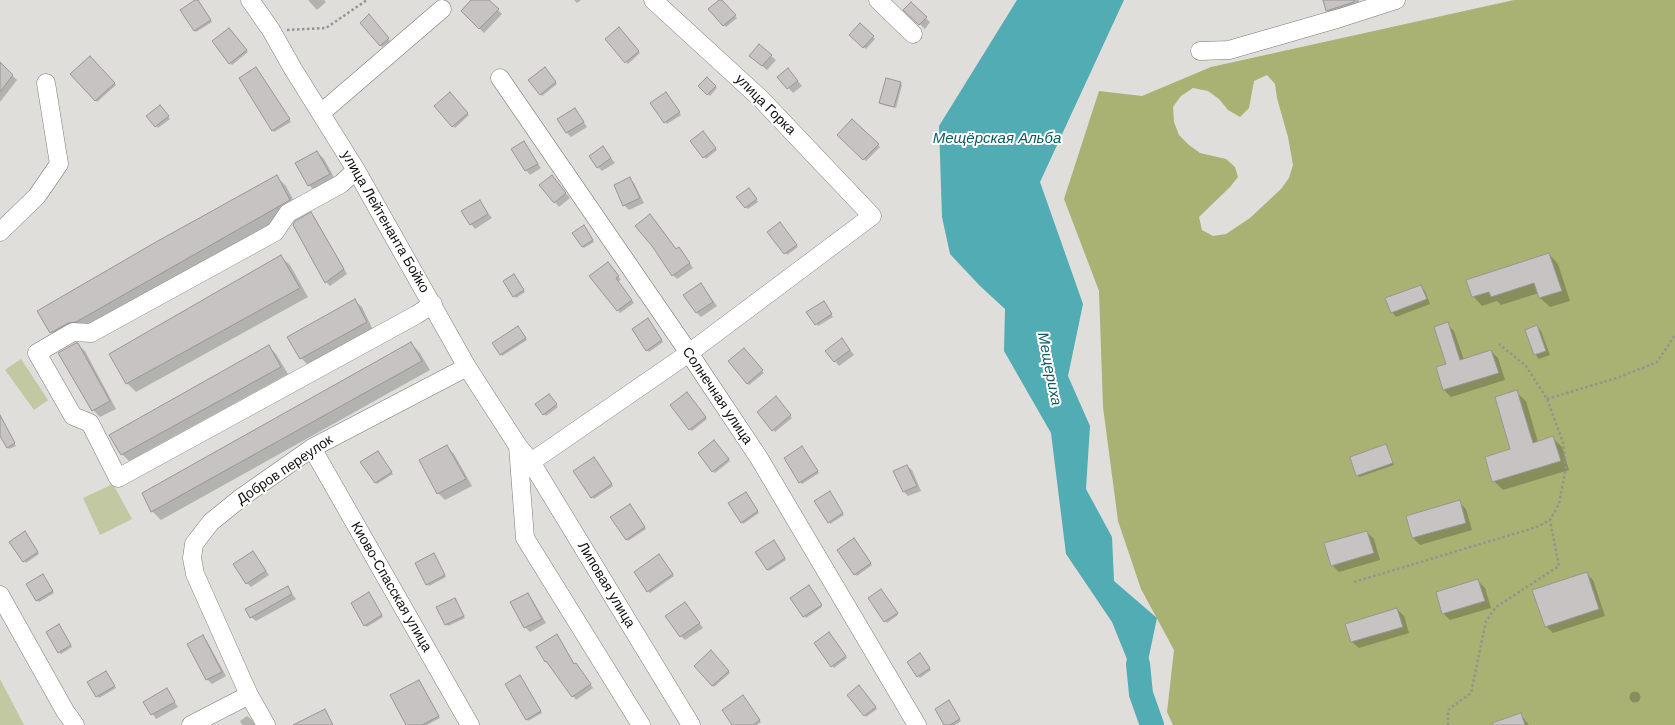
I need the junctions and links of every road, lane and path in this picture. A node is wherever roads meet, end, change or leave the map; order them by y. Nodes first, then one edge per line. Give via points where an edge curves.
1 (250, 0) edge
2 (367, 0) edge
3 (653, 0) edge
4 (878, 0) edge
5 (1396, 0) edge
6 (442, 9) dead end
7 (270, 30) junction
8 (913, 34) dead end
9 (1200, 51) dead end
10 (500, 78) dead end
11 (46, 83) dead end
12 (321, 112) junction
13 (356, 170) junction
14 (0, 232) edge
15 (433, 304) junction
16 (1675, 335) edge
17 (1499, 344) dead end
18 (689, 353) junction
19 (467, 367) junction
20 (1547, 399) junction
21 (518, 446) junction
22 (312, 448) junction
23 (530, 462) junction
24 (1550, 520) junction
25 (1354, 582) dead end
26 (0, 595) edge
27 (249, 695) junction
28 (75, 725) edge
29 (191, 725) edge
30 (266, 725) edge
31 (470, 725) edge
32 (641, 725) edge
33 (691, 725) edge
34 (917, 725) edge
35 (1448, 725) edge

1 - 7 street, улица Лейтенанта Бойко
2 - 7 path via 326,28
3 - 18 street, улица Горка via 761,99 872,216
4 - 8 street
5 - 9 street via 1229,50
6 - 12 street
7 - 12 street, улица Лейтенанта Бойко
10 - 18 street, Солнечная улица
11 - 14 street via 59,164 37,196
12 - 13 street, улица Лейтенанта Бойко
13 - 15 street, улица Лейтенанта Бойко
13 - 15 street via 341,184 288,214 275,232 91,333 73,332 37,352 73,416 90,423 118,478
15 - 19 street, улица Лейтенанта Бойко
16 - 20 path via 1657,362
17 - 20 path via 1526,366
18 - 23 street
18 - 34 street, Солнечная улица via 758,458
19 - 21 street, улица Лейтенанта Бойко
19 - 22 street, Добров переулок
20 - 24 path via 1563,442 1566,466 1559,504
21 - 23 street, Липовая улица
21 - 32 street via 525,538
22 - 27 street, Добров переулок via 211,522 194,544 195,574
22 - 31 street, Киово-Спасская улица
23 - 33 street, Липовая улица
24 - 25 path via 1537,527
24 - 35 path via 1559,566 1496,607 1486,621 1472,693 1448,710
26 - 28 street
27 - 29 street
27 - 30 street, Добров переулок

